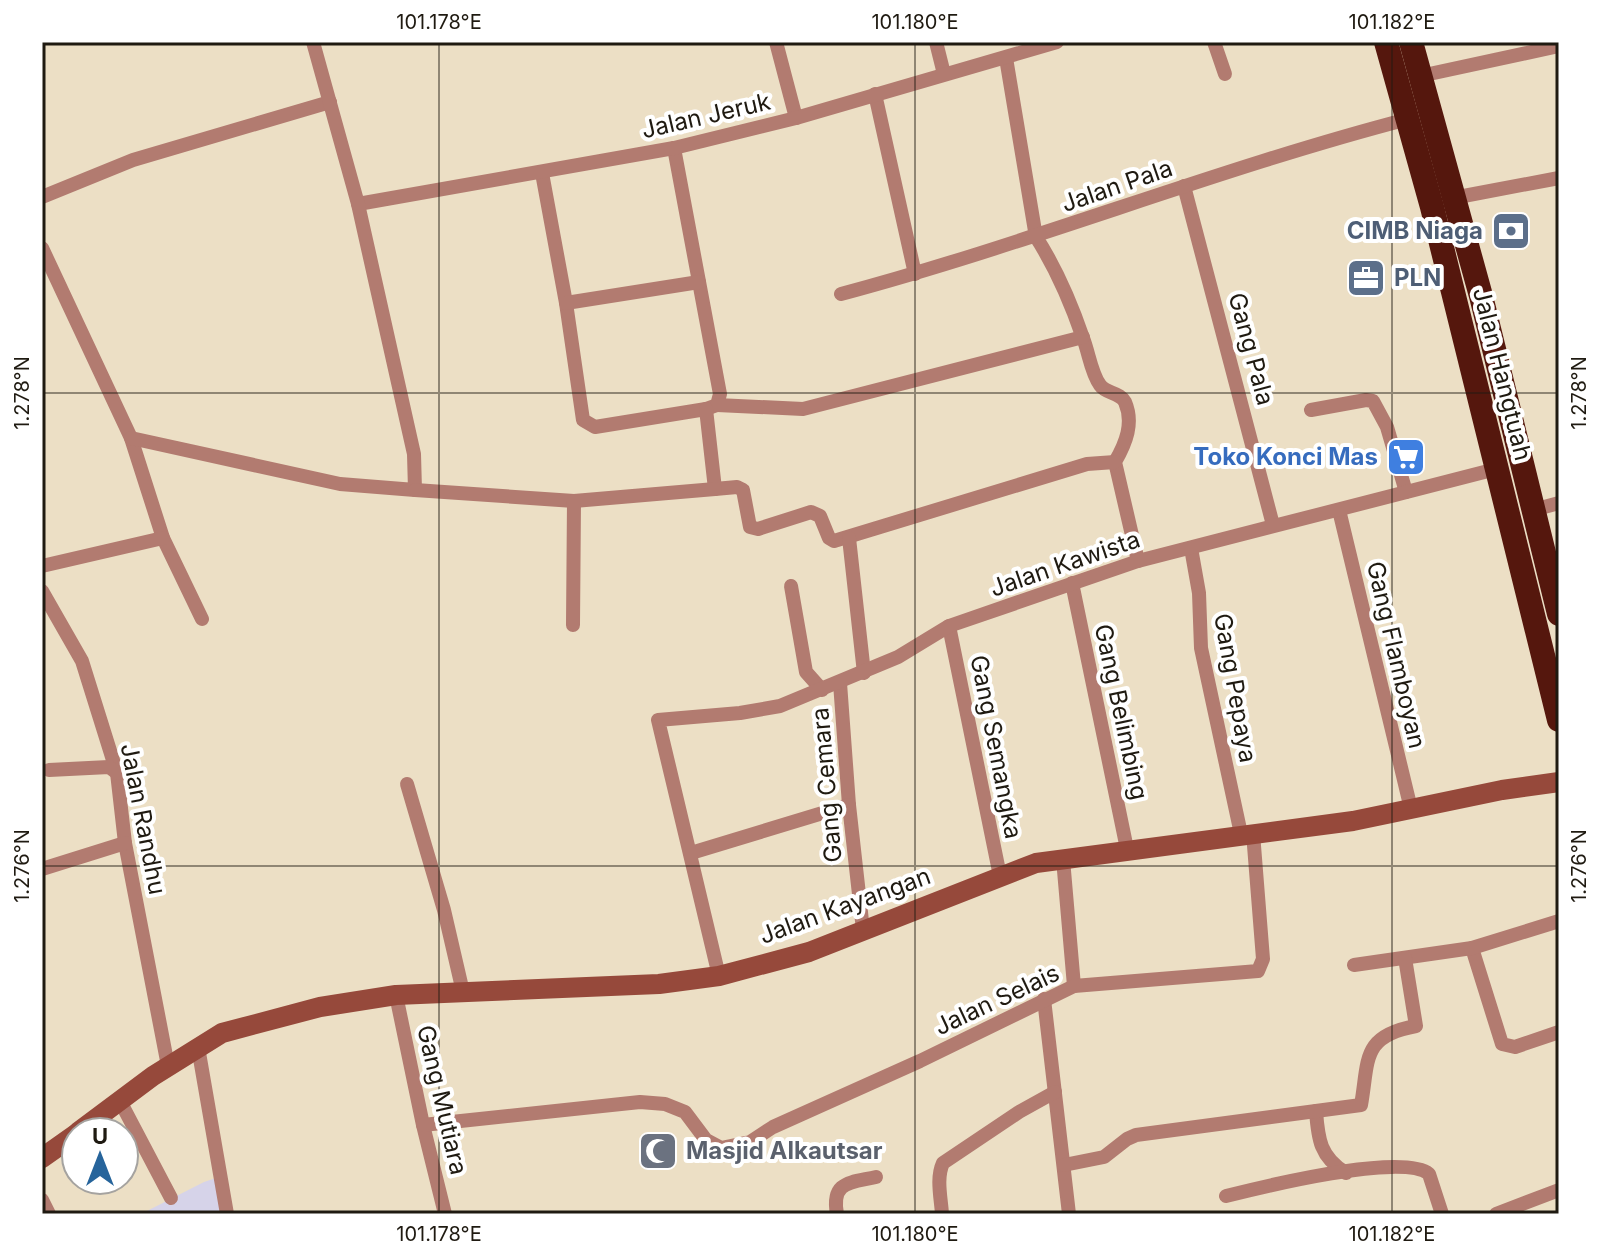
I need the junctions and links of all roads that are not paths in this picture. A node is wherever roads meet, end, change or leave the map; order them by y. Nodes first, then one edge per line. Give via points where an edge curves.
1 (313, 42) edge
2 (776, 42) edge
3 (936, 42) edge
4 (1057, 42) edge
5 (1214, 42) edge
6 (1386, 42) edge
7 (1411, 42) edge
8 (1559, 46) edge
9 (1006, 58) junction
10 (944, 74) junction
11 (1225, 74) dead end
12 (1420, 76) junction
13 (875, 94) junction
14 (330, 102) junction
15 (796, 118) junction
16 (1408, 119) junction
17 (674, 148) junction
18 (542, 173) junction
19 (1559, 178) edge
20 (1184, 186) junction
21 (42, 197) edge
22 (1453, 198) junction
23 (358, 204) junction
24 (1036, 237) junction
25 (42, 248) edge
26 (915, 274) junction
27 (699, 282) junction
28 (841, 294) dead end
29 (566, 303) junction
30 (1083, 337) junction
31 (712, 407) junction
32 (1311, 410) dead end
33 (131, 438) junction
34 (1115, 462) junction
35 (1496, 469) junction
36 (715, 489) junction
37 (415, 490) junction
38 (1406, 492) junction
39 (574, 501) junction
40 (1559, 503) edge
41 (1339, 510) junction
42 (1533, 510) junction
43 (1273, 525) junction
44 (163, 538) junction
45 (849, 538) junction
46 (1191, 548) junction
47 (1138, 561) junction
48 (42, 566) edge
49 (1072, 583) junction
50 (791, 586) dead end
51 (1552, 587) junction
52 (1527, 589) junction
53 (42, 591) edge
54 (1559, 614) edge
55 (202, 619) dead end
56 (573, 625) dead end
57 (949, 626) junction
58 (864, 673) junction
59 (840, 683) junction
60 (822, 690) junction
61 (1559, 720) edge
62 (49, 770) dead end
63 (117, 773) junction
64 (1559, 782) edge
65 (407, 784) dead end
66 (849, 805) junction
67 (1411, 809) junction
68 (1247, 834) junction
69 (125, 843) junction
70 (1127, 849) junction
71 (691, 853) junction
72 (1063, 859) junction
73 (42, 869) edge
74 (1000, 876) junction
75 (1559, 921) edge
76 (863, 930) junction
77 (1472, 948) junction
78 (1405, 958) junction
79 (1354, 965) dead end
80 (719, 976) junction
81 (1074, 986) junction
82 (463, 992) junction
83 (396, 995) junction
84 (1044, 999) junction
85 (1559, 1032) edge
86 (198, 1047) junction
87 (168, 1066) junction
88 (1055, 1092) junction
89 (120, 1101) junction
90 (1316, 1111) junction
91 (100, 1116) edge
92 (423, 1125) junction
93 (60, 1145) edge
94 (42, 1158) edge
95 (1064, 1165) junction
96 (1346, 1173) junction
97 (876, 1177) dead end
98 (1559, 1190) edge
99 (1226, 1196) dead end
100 (171, 1198) dead end
101 (42, 1200) edge
102 (1503, 1213) edge
103 (49, 1214) edge
104 (227, 1214) edge
105 (445, 1214) edge
106 (837, 1214) edge
107 (942, 1214) edge
108 (1069, 1214) edge
109 (1442, 1214) edge

1 - 14 street
2 - 15 street
3 - 10 street
4 - 9 street, Jalan Jeruk
5 - 11 street
6 - 16 highway, Jalan Hangtuah
7 - 12 highway, Jalan Hangtuah
8 - 12 street
9 - 10 street, Jalan Jeruk
9 - 24 street
10 - 13 street, Jalan Jeruk
12 - 22 highway, Jalan Hangtuah
13 - 15 street, Jalan Jeruk
13 - 26 street
14 - 21 street via 133,160
14 - 23 street
15 - 17 street, Jalan Jeruk
16 - 20 street, Jalan Pala
16 - 35 highway, Jalan Hangtuah
17 - 18 street, Jalan Jeruk
17 - 27 street
18 - 23 street, Jalan Jeruk
18 - 29 street
19 - 22 street
20 - 24 street, Jalan Pala
20 - 43 street, Gang Pala
22 - 42 highway, Jalan Hangtuah
23 - 37 street via 414,454
24 - 26 street, Jalan Pala
24 - 30 street via 1052,261
25 - 33 street
26 - 28 street, Jalan Pala
27 - 29 street
27 - 31 street via 721,398
29 - 31 street via 586,424 595,427
30 - 31 street via 803,409
30 - 34 street via 1098,383 1125,404 1129,428
31 - 36 street
32 - 38 street via 1373,401 1387,427
33 - 37 street via 340,484
33 - 44 street
34 - 45 street via 1087,464
34 - 47 street
35 - 38 street, Jalan Kawista
35 - 52 highway, Jalan Hangtuah
36 - 39 street
36 - 45 street via 743,490 748,523 754,528 811,512 823,520 831,540
37 - 39 street
38 - 41 street, Jalan Kawista
39 - 56 street
40 - 42 street
41 - 43 street, Jalan Kawista
41 - 67 street, Gang Flamboyan
42 - 51 highway, Jalan Hangtuah
43 - 46 street, Jalan Kawista
44 - 48 street
44 - 55 street
45 - 58 street
46 - 47 street, Jalan Kawista
46 - 68 street, Gang Pepaya via 1201,648
47 - 49 street, Jalan Kawista
49 - 57 street, Jalan Kawista
49 - 70 street, Gang Belimbing
50 - 60 street via 806,672
51 - 52 highway
51 - 54 highway, Jalan Hangtuah
52 - 61 highway, Jalan Hangtuah
53 - 63 street, Jalan Randhu via 82,661
57 - 58 street, Jalan Kawista
57 - 74 street, Gang Semangka
58 - 59 street, Jalan Kawista
59 - 60 street, Jalan Kawista
59 - 66 street, Gang Cemara
60 - 71 street, Jalan Kawista via 780,706 658,720
62 - 63 street via 109,767
63 - 69 street, Jalan Randhu
64 - 67 street, Jalan Kayangan
65 - 82 street
66 - 71 street
66 - 76 street, Gang Cemara
67 - 68 street, Jalan Kayangan
68 - 70 street, Jalan Kayangan
68 - 81 street, Jalan Selais via 1260,969
69 - 73 street
69 - 87 street, Jalan Randhu
70 - 72 street, Jalan Kayangan
71 - 80 street
72 - 74 street, Jalan Kayangan
72 - 81 street
74 - 76 street, Jalan Kayangan
75 - 77 street
76 - 80 street, Jalan Kayangan via 809,952
77 - 78 street
77 - 85 street via 1502,1044 1515,1047
78 - 79 street
78 - 90 street via 1416,1026 1386,1035 1371,1047 1361,1105
80 - 82 street, Jalan Kayangan via 659,984
81 - 84 street, Jalan Selais
82 - 83 street, Jalan Kayangan
83 - 86 street, Jalan Kayangan via 320,1007 222,1033
83 - 92 street, Gang Mutiara
84 - 88 street
84 - 92 street, Jalan Selais via 750,1142 721,1148 706,1140 685,1112 640,1102
86 - 87 street, Jalan Kayangan
86 - 104 street
87 - 89 street, Jalan Kayangan
88 - 95 street
88 - 107 street via 943,1163
89 - 91 street, Jalan Kayangan
89 - 100 street
90 - 95 street via 1136,1135 1104,1157
90 - 96 street via 1322,1151
92 - 105 street, Gang Mutiara
93 - 94 street, Jalan Kayangan
95 - 108 street
96 - 99 street
96 - 109 street via 1421,1169 1429,1174
97 - 106 street via 841,1187 834,1202
98 - 102 street
101 - 103 street

